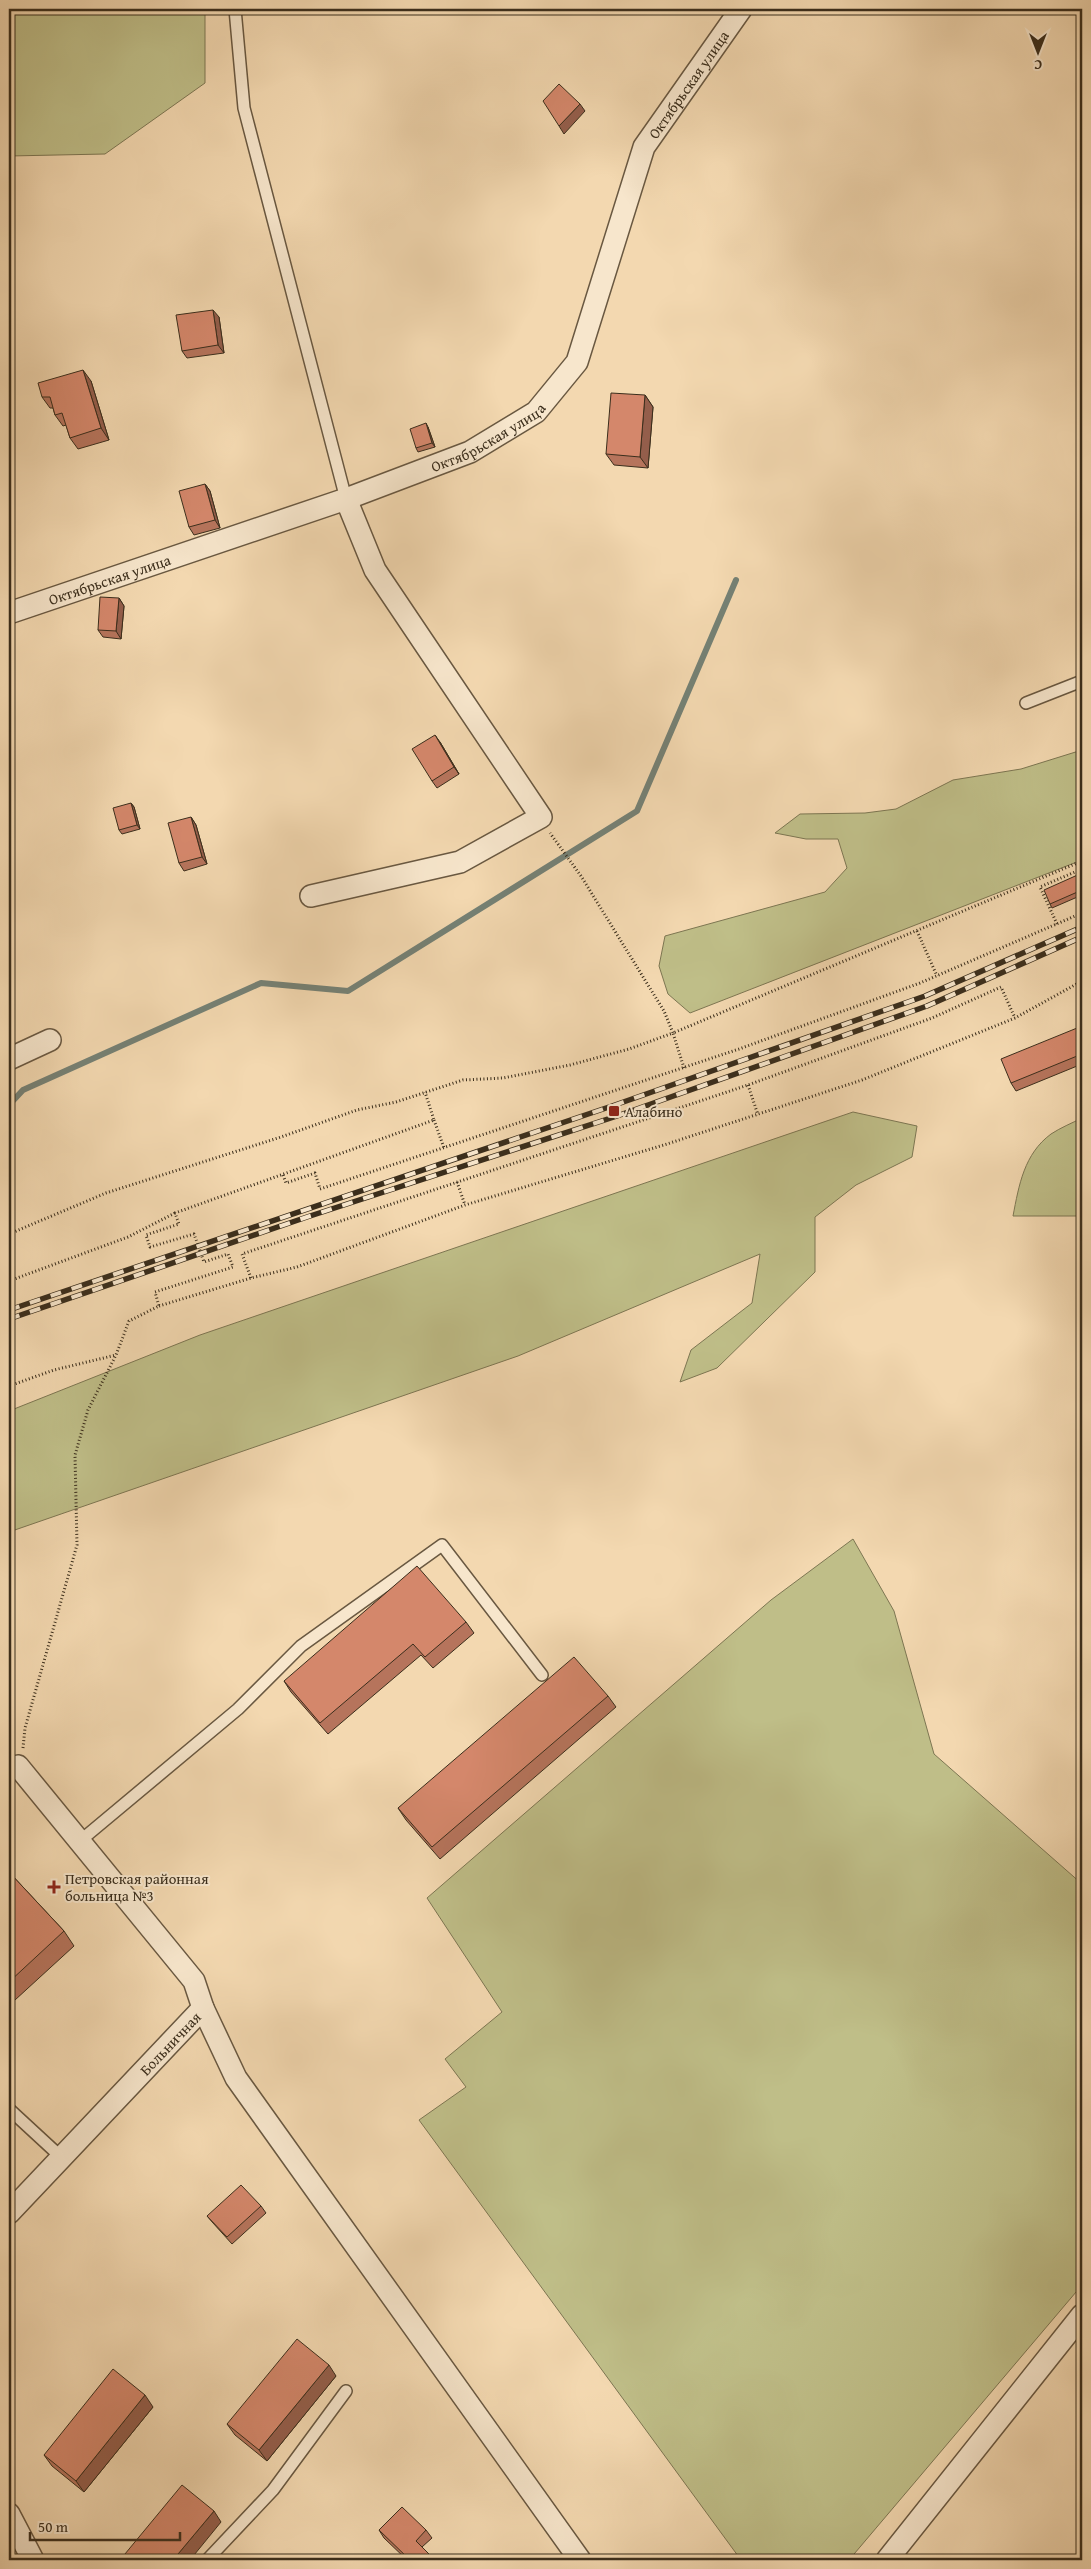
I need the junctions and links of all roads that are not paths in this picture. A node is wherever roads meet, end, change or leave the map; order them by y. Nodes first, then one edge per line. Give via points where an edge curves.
1 (235, 9) edge
2 (741, 9) edge
3 (346, 499) junction
4 (9, 613) edge
5 (1082, 681) edge
6 (1026, 703) dead end
7 (311, 896) dead end
8 (50, 1040) dead end
9 (9, 1059) edge
10 (542, 1675) dead end
11 (18, 1766) road end
12 (80, 1841) junction
13 (203, 2008) junction
14 (9, 2109) edge
15 (62, 2157) junction
16 (9, 2213) edge
17 (1082, 2316) edge
18 (346, 2392) dead end
19 (9, 2514) edge
20 (33, 2560) edge
21 (207, 2560) edge
22 (580, 2560) edge
23 (888, 2560) edge

1 - 3 lane via 244,108
2 - 3 street, Октябрьская улица via 644,147 577,362 536,412 470,452
3 - 4 street, Октябрьская улица
3 - 7 street via 375,570 540,817 460,862
5 - 6 lane
8 - 9 street
10 - 12 lane via 442,1545 301,1646 238,1709
11 - 12 street, Больничная
12 - 13 street, Больничная via 194,1981
13 - 15 street, Больничная
13 - 22 street via 236,2078
14 - 15 lane
15 - 16 street, Больничная
17 - 23 street
18 - 21 lane via 273,2490
19 - 20 street

